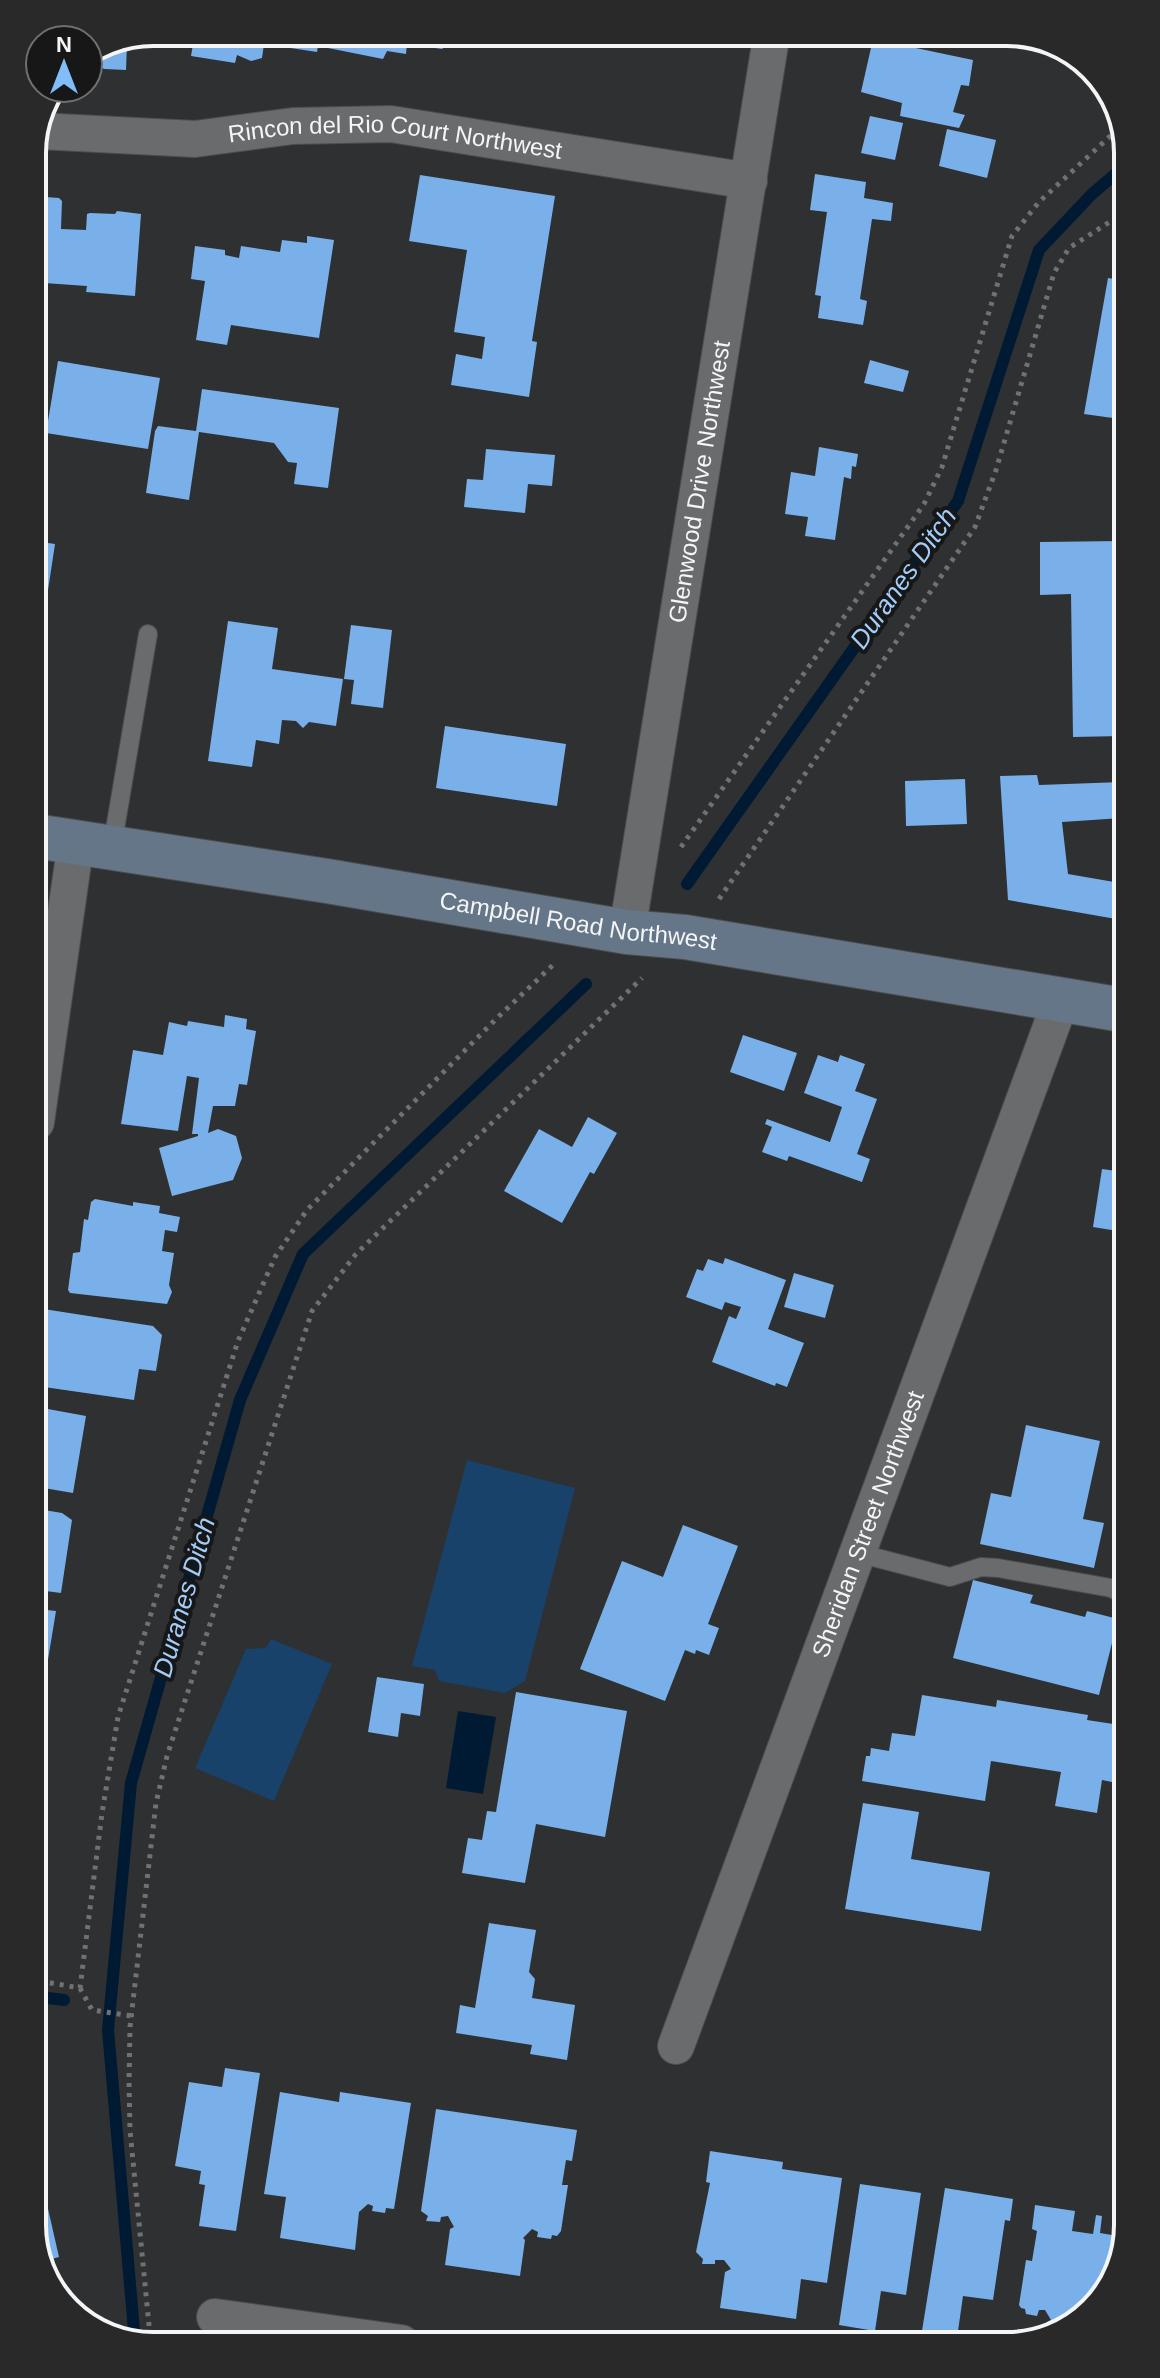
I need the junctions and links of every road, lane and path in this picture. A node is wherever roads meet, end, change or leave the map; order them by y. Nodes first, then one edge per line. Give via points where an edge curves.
1 (770, 46) edge
2 (49, 132) edge
3 (1112, 134) edge
4 (749, 181) junction
5 (1114, 219) edge
6 (148, 634) dead end
7 (74, 842) edge
8 (619, 919) junction
9 (685, 937) junction
10 (1061, 1000) junction
11 (1114, 1009) edge
12 (46, 1048) edge
13 (858, 1553) junction
14 (1114, 1590) edge
15 (46, 1982) edge
16 (80, 1988) junction
17 (129, 2016) junction
18 (676, 2046) dead end
19 (215, 2317) dead end
20 (150, 2332) edge
21 (322, 2332) edge

1 - 4 street, Glenwood Drive Northwest
2 - 4 street, Rincon del Rio Court Northwest via 195,139 293,126 391,124
3 - 8 path via 1039,202 1012,236 942,467 924,504 691,836
4 - 8 street, Glenwood Drive Northwest
5 - 9 path via 1069,248 1054,273 975,527 715,903
6 - 7 lane
7 - 8 street, Campbell Road Northwest
7 - 12 street
8 - 9 street, Campbell Road Northwest
8 - 16 path via 495,1020 307,1210 275,1257 238,1341 118,1717
9 - 10 street, Campbell Road Northwest
9 - 17 path via 356,1254 312,1311 164,1768
10 - 11 street, Campbell Road Northwest
10 - 13 street, Sheridan Street Northwest
13 - 14 lane via 950,1577 981,1567 998,1568
13 - 18 street, Sheridan Street Northwest
15 - 16 path
16 - 17 path via 92,2010
17 - 20 path via 130,2130
19 - 21 street

